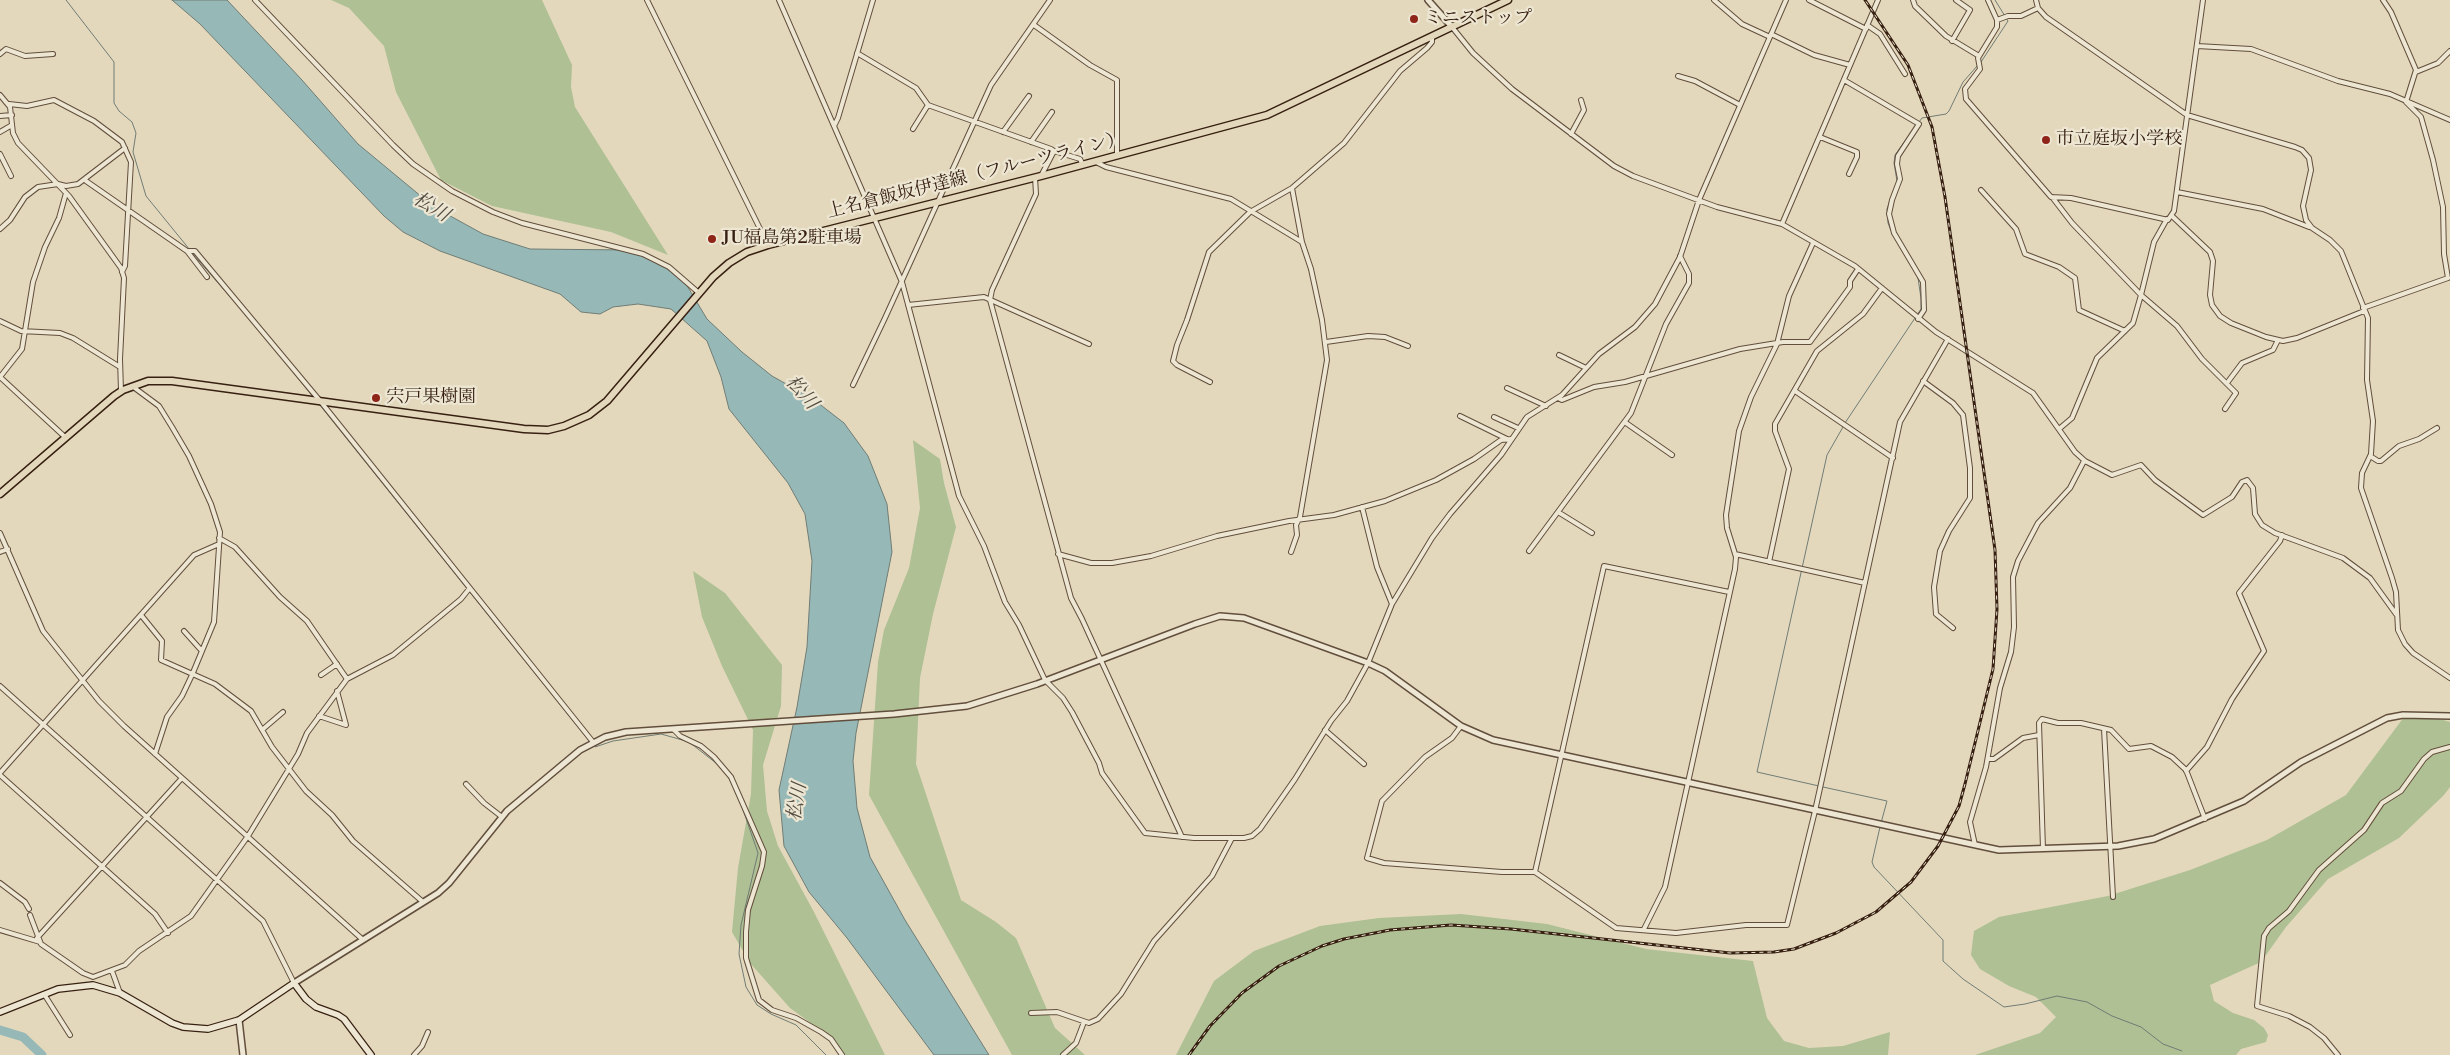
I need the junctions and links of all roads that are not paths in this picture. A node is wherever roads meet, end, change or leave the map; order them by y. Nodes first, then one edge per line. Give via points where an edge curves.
1 (255, 0) edge
2 (647, 0) edge
3 (779, 0) edge
4 (873, 0) edge
5 (1050, 0) edge
6 (1428, 0) edge
7 (1508, 0) edge
8 (1714, 0) edge
9 (1786, 0) edge
10 (1809, 0) edge
11 (1878, 0) edge
12 (1912, 0) edge
13 (1956, 0) edge
14 (1988, 0) edge
15 (2036, 0) edge
16 (2203, 0) edge
17 (2383, 0) edge
18 (2038, 8) junction
19 (1999, 19) junction
20 (1034, 24) junction
21 (1452, 27) junction
22 (1866, 27) junction
23 (1432, 36) junction
24 (1770, 36) junction
25 (1952, 41) junction
26 (2197, 46) junction
27 (2450, 51) edge
28 (858, 53) junction
29 (0, 54) edge
30 (53, 54) dead end
31 (1979, 56) junction
32 (1850, 65) junction
33 (2416, 72) junction
34 (1906, 74) dead end
35 (1678, 76) dead end
36 (1844, 80) junction
37 (0, 95) edge
38 (1029, 96) dead end
39 (1581, 100) dead end
40 (2406, 100) junction
41 (9, 104) junction
42 (928, 105) junction
43 (1740, 105) junction
44 (1052, 112) dead end
45 (12, 115) junction
46 (2187, 115) junction
47 (0, 116) edge
48 (2450, 120) edge
49 (973, 121) junction
50 (12, 125) junction
51 (834, 126) junction
52 (913, 128) dead end
53 (0, 132) edge
54 (1003, 132) junction
55 (1571, 134) junction
56 (1820, 137) junction
57 (1031, 142) junction
58 (125, 148) junction
59 (1054, 151) junction
60 (0, 154) edge
61 (1117, 156) junction
62 (1096, 162) junction
63 (1084, 165) junction
64 (1849, 174) dead end
65 (11, 176) dead end
66 (1038, 177) junction
67 (86, 180) junction
68 (58, 184) junction
69 (1292, 188) junction
70 (1981, 190) dead end
71 (2177, 192) junction
72 (66, 193) junction
73 (2052, 197) junction
74 (1698, 200) junction
75 (937, 203) junction
76 (129, 208) junction
77 (1250, 212) junction
78 (2172, 216) junction
79 (874, 218) junction
80 (2167, 219) junction
81 (1782, 224) junction
82 (2445, 226) junction
83 (2450, 227) edge
84 (2312, 228) junction
85 (0, 229) edge
86 (1302, 242) junction
87 (1813, 243) junction
88 (768, 244) junction
89 (187, 251) junction
90 (1680, 256) junction
91 (1858, 269) junction
92 (122, 272) junction
93 (207, 277) dead end
94 (2449, 278) edge
95 (902, 282) junction
96 (1882, 288) junction
97 (699, 293) junction
98 (2141, 295) junction
99 (990, 299) junction
100 (908, 305) junction
101 (2364, 310) junction
102 (1918, 319) junction
103 (0, 321) edge
104 (2125, 331) junction
105 (24, 332) junction
106 (1948, 339) junction
107 (2278, 340) junction
108 (1812, 341) junction
109 (1326, 342) junction
110 (1777, 343) junction
111 (1089, 344) dead end
112 (1408, 346) dead end
113 (1818, 350) junction
114 (1559, 355) dead end
115 (120, 367) junction
116 (1586, 368) junction
117 (1645, 376) junction
118 (1922, 381) junction
119 (1210, 382) dead end
120 (2227, 383) junction
121 (852, 385) dead end
122 (132, 386) junction
123 (1507, 388) dead end
124 (121, 391) junction
125 (1795, 391) junction
126 (1558, 398) junction
127 (321, 402) junction
128 (1546, 406) junction
129 (2225, 408) dead end
130 (1460, 416) dead end
131 (1494, 417) dead end
132 (1626, 423) junction
133 (1518, 428) junction
134 (2437, 428) dead end
135 (2059, 429) junction
136 (65, 437) junction
137 (1509, 439) junction
138 (1672, 455) dead end
139 (2370, 456) junction
140 (1893, 458) junction
141 (2084, 461) junction
142 (0, 494) edge
143 (1362, 507) junction
144 (1558, 512) junction
145 (1298, 520) junction
146 (0, 533) edge
147 (1592, 533) dead end
148 (2282, 535) junction
149 (219, 538) junction
150 (219, 544) junction
151 (8, 549) junction
152 (1529, 551) dead end
153 (0, 552) edge
154 (1291, 552) dead end
155 (1058, 554) junction
156 (1735, 554) junction
157 (1769, 562) junction
158 (1865, 583) junction
159 (469, 588) junction
160 (1728, 592) junction
161 (1392, 604) junction
162 (2396, 614) junction
163 (141, 615) junction
164 (1953, 628) dead end
165 (184, 631) dead end
166 (201, 650) junction
167 (1101, 660) junction
168 (1368, 663) junction
169 (337, 664) junction
170 (321, 675) dead end
171 (192, 676) junction
172 (2450, 678) edge
173 (347, 679) junction
174 (82, 680) junction
175 (1046, 681) junction
176 (0, 686) edge
177 (337, 691) junction
178 (283, 712) dead end
179 (319, 716) junction
180 (2450, 716) edge
181 (43, 724) junction
182 (1461, 726) junction
183 (673, 729) junction
184 (2104, 729) junction
185 (262, 730) junction
186 (1326, 730) junction
187 (2039, 735) junction
188 (593, 742) junction
189 (2450, 747) edge
190 (155, 754) junction
191 (1561, 754) junction
192 (1988, 759) junction
193 (1364, 764) dead end
194 (288, 768) junction
195 (2186, 771) junction
196 (0, 774) edge
197 (182, 778) junction
198 (1687, 783) junction
199 (466, 784) dead end
200 (1815, 811) junction
201 (502, 817) junction
202 (148, 818) junction
203 (2204, 819) junction
204 (248, 836) junction
205 (1182, 837) junction
206 (1232, 838) junction
207 (1975, 846) junction
208 (2110, 846) junction
209 (2043, 849) junction
210 (102, 867) junction
211 (1535, 872) junction
212 (217, 881) junction
213 (0, 883) edge
214 (2113, 897) dead end
215 (423, 902) junction
216 (29, 909) dead end
217 (30, 915) dead end
218 (1644, 929) junction
219 (0, 930) edge
220 (168, 932) junction
221 (362, 939) junction
222 (38, 940) junction
223 (112, 971) junction
224 (93, 977) junction
225 (294, 982) junction
226 (89, 986) junction
227 (120, 993) junction
228 (44, 994) junction
229 (0, 1012) edge
230 (1031, 1013) dead end
231 (239, 1020) junction
232 (1084, 1022) junction
233 (428, 1032) dead end
234 (70, 1036) dead end
235 (243, 1055) edge
236 (371, 1055) edge
237 (414, 1055) edge
238 (842, 1055) edge
239 (1063, 1055) edge
240 (2338, 1055) edge

1 - 97 street via 393,146 456,194 522,222 643,254 669,267
2 - 88 street
3 - 51 street
4 - 28 street
5 - 20 street
6 - 21 street
7 - 21 main road, 上名倉飯坂伊達線（フルーツライン）
8 - 24 street via 1738,21
9 - 24 street
10 - 22 street
11 - 22 street
12 - 25 street
13 - 25 street via 1970,10
14 - 19 street
15 - 18 street
16 - 26 street
17 - 33 street
18 - 19 street via 2021,16
18 - 46 street via 2046,17
19 - 31 street via 1996,30
20 - 49 street via 991,85
20 - 61 street via 1090,66 1116,80
21 - 23 main road, 上名倉飯坂伊達線（フルーツライン）
21 - 55 street via 1473,53 1500,78
22 - 32 street
22 - 34 street via 1880,34
23 - 61 main road, 上名倉飯坂伊達線（フルーツライン） via 1267,115
23 - 69 street via 1432,42 1400,71 1344,143
24 - 32 street via 1814,55
24 - 43 street
25 - 31 street
26 - 40 street via 2245,47 2338,81
26 - 46 street
27 - 33 street via 2438,63
28 - 42 street via 916,88
28 - 51 street
29 - 30 street via 6,49 25,56
31 - 73 street via 1980,69 1965,89 1965,96
32 - 36 street
33 - 40 street
35 - 43 street via 1695,81
36 - 56 street
36 - 102 street via 1920,124 1898,156 1900,179 1890,214 1894,233 1923,282 1924,310
37 - 41 street
38 - 54 street
39 - 55 street via 1584,110
40 - 48 street
40 - 82 street via 2423,123
41 - 45 street
41 - 58 street via 27,106 54,100 94,121 122,142
42 - 49 street
42 - 52 street
43 - 74 street
44 - 57 street
45 - 47 street
45 - 50 street
46 - 71 street
46 - 84 street via 2295,147 2305,153 2311,166 2303,210
49 - 54 street
49 - 75 street
50 - 53 street
50 - 68 street via 18,143
51 - 79 street
54 - 57 street
55 - 74 street via 1625,172
56 - 64 street via 1857,152
56 - 81 street
57 - 59 street
58 - 67 street
58 - 76 street via 131,162
59 - 63 street via 1080,159
59 - 66 street
60 - 65 street
61 - 62 main road, 上名倉飯坂伊達線（フルーツライン）
62 - 63 main road, 上名倉飯坂伊達線（フルーツライン）
62 - 77 street via 1231,199
63 - 66 main road, 上名倉飯坂伊達線（フルーツライン）
66 - 75 main road, 上名倉飯坂伊達線（フルーツライン）
66 - 99 street via 1036,194
67 - 68 street via 71,186
67 - 76 street
68 - 72 street
68 - 85 street via 38,187 25,197
69 - 77 street
69 - 86 street
70 - 104 street via 2016,229 2025,254 2059,267 2075,278 2080,310
71 - 78 street
71 - 84 street via 2263,209
72 - 92 street
72 - 105 street via 60,218 42,254 33,282
73 - 80 street via 2071,198
73 - 98 street via 2082,234
74 - 81 street
74 - 90 street
75 - 79 main road, 上名倉飯坂伊達線（フルーツライン）
75 - 95 street
76 - 89 street
76 - 92 street
77 - 86 street
77 - 119 street via 1209,252 1175,350 1175,364
78 - 80 street
78 - 107 street via 2210,252 2213,261 2210,295 2214,309 2231,323
79 - 88 main road, 上名倉飯坂伊達線（フルーツライン）
79 - 95 street
80 - 98 street via 2154,242
81 - 87 street
82 - 83 street
82 - 94 street via 2445,259
84 - 101 street via 2341,250
86 - 109 street via 1309,258
87 - 91 street
87 - 110 street via 1789,296
88 - 97 main road, 上名倉飯坂伊達線（フルーツライン） via 729,263
89 - 93 street
89 - 127 street via 195,252
90 - 116 street via 1648,313
90 - 117 street via 1689,274 1689,283 1666,324
91 - 96 street
91 - 108 street
92 - 115 street
94 - 101 street
95 - 100 street
95 - 121 street
96 - 102 street
96 - 113 street via 1863,314
97 - 127 main road, 上名倉飯坂伊達線（フルーツライン） via 603,405 575,422 548,430
98 - 104 street via 2135,317
98 - 120 street via 2178,326 2202,359
99 - 100 street
99 - 111 street
99 - 155 street
100 - 175 street via 959,496 984,546 1007,606
101 - 107 street via 2297,338
101 - 139 street via 2369,331 2367,380 2373,422
102 - 106 street
103 - 105 street
104 - 135 street via 2097,358 2072,418
105 - 115 street via 73,338
105 - 136 street via 21,353 0,377
106 - 118 street
106 - 135 street via 2033,393
107 - 120 street via 2273,350 2242,363
108 - 110 street
108 - 113 street
109 - 112 street via 1368,336 1385,337
109 - 145 street via 1327,360 1320,411
110 - 117 street via 1722,354
110 - 156 street via 1748,402 1739,431 1726,515
113 - 125 street
114 - 116 street
115 - 124 street
116 - 126 street
117 - 126 street via 1594,387 1562,400
117 - 132 street
118 - 140 street via 1903,413
118 - 164 street via 1963,415 1970,468 1970,498 1944,542 1934,587 1936,614
120 - 129 street via 2236,393
122 - 124 main road, 上名倉飯坂伊達線（フルーツライン）
122 - 127 main road, 上名倉飯坂伊達線（フルーツライン） via 158,380
122 - 149 street via 159,406 189,456 217,519
123 - 128 street
124 - 136 main road, 上名倉飯坂伊達線（フルーツライン）
125 - 140 street
125 - 157 street via 1775,426 1789,470
126 - 128 street
127 - 159 street
128 - 133 street via 1534,412
130 - 137 street
131 - 133 street
132 - 138 street
132 - 144 street
133 - 137 street
134 - 139 street via 2399,446 2382,460
135 - 141 street
136 - 142 main road, 上名倉飯坂伊達線（フルーツライン）
137 - 143 street via 1501,440 1436,480
137 - 161 street via 1432,538
139 - 162 street via 2362,473 2361,488 2396,592
140 - 158 street
141 - 148 street via 2112,475 2141,465 2155,480 2203,515 2232,497 2247,480 2252,488 2257,518 2269,530
141 - 192 street via 2072,487 2040,520 2015,570 2011,652 2000,688
143 - 145 street
143 - 161 street via 1377,567
144 - 147 street
144 - 152 street
145 - 154 street
145 - 155 street via 1217,536 1151,556 1112,563 1091,563
146 - 151 street
148 - 162 street via 2343,558 2370,578
148 - 195 street via 2239,593 2264,651 2232,699 2207,746
149 - 150 street
149 - 169 street via 235,547 280,597 307,621
150 - 163 street via 194,555
150 - 166 street via 215,618
151 - 153 street
151 - 174 street via 43,631
155 - 167 street via 1071,598
156 - 157 street
156 - 160 street via 1735,569
157 - 158 street
158 - 200 street
159 - 173 street via 461,599 393,655
159 - 188 street
160 - 191 street via 1604,566
160 - 198 street
161 - 168 street
162 - 172 street via 2400,635 2408,648
163 - 171 street via 162,640 161,660
163 - 174 street
165 - 166 street
166 - 171 street
167 - 168 street via 1195,624 1227,616 1253,622
167 - 175 street
167 - 205 street
168 - 182 street via 1385,671
168 - 186 street via 1348,700
169 - 170 street
169 - 173 street
171 - 185 street via 215,684 251,711
171 - 190 street via 167,717
173 - 177 street
174 - 181 street
174 - 190 street
175 - 183 street via 968,706 930,711
175 - 205 street via 1063,698 1102,773 1144,833
176 - 181 street
177 - 179 street
177 - 179 street via 346,725
178 - 185 street
179 - 194 street
180 - 203 street via 2387,718 2301,762 2244,801
181 - 196 street
181 - 202 street
182 - 191 street via 1493,740
182 - 211 street via 1452,738 1425,757 1382,801 1367,858 1384,863
183 - 188 street via 626,732
183 - 238 street via 701,746 731,777 764,852 748,910 746,932 746,958 759,1000 772,1010 796,1018 821,1032 831,1039
184 - 187 street via 2042,719 2039,721
184 - 195 street via 2113,731 2129,749 2147,746 2158,749 2180,763
184 - 208 street
185 - 194 street
186 - 193 street
186 - 206 street via 1258,832 1248,838
187 - 192 street via 2023,738 1994,759
187 - 209 street
188 - 201 street
189 - 240 street via 2432,752 2424,759 2401,791 2382,803 2364,830 2319,870 2289,911 2264,936 2257,1006 2310,1027
190 - 197 street
191 - 198 street
191 - 211 street
192 - 207 street via 1970,822
194 - 204 street
194 - 215 street via 353,841
195 - 203 street
196 - 210 street
197 - 202 street
197 - 204 street
198 - 200 street
198 - 218 street via 1664,894
199 - 201 street
200 - 207 street
200 - 218 street via 1788,925 1746,925 1684,933
201 - 215 street via 449,883
202 - 210 street
202 - 212 street
203 - 208 street via 2154,839
204 - 212 street
204 - 221 street
205 - 206 street
206 - 232 street via 1217,868 1154,940 1113,1004 1098,1019
207 - 209 street via 1999,850
208 - 209 street
208 - 214 street
210 - 220 street via 155,914
210 - 222 street
211 - 218 street via 1612,926
212 - 220 street via 191,916
212 - 225 street via 263,921
213 - 216 street via 25,902
215 - 221 street
217 - 222 street
219 - 222 street
220 - 223 street via 125,965
221 - 225 street
222 - 224 street
223 - 224 street
223 - 227 street
224 - 226 street
225 - 231 main road
225 - 236 main road via 312,1004 344,1019
226 - 227 main road
226 - 228 main road via 68,987
227 - 231 main road via 164,1020 183,1027 208,1028
228 - 229 main road
228 - 234 street
230 - 232 street via 1057,1012
231 - 235 street
232 - 239 street via 1076,1044
233 - 237 street

